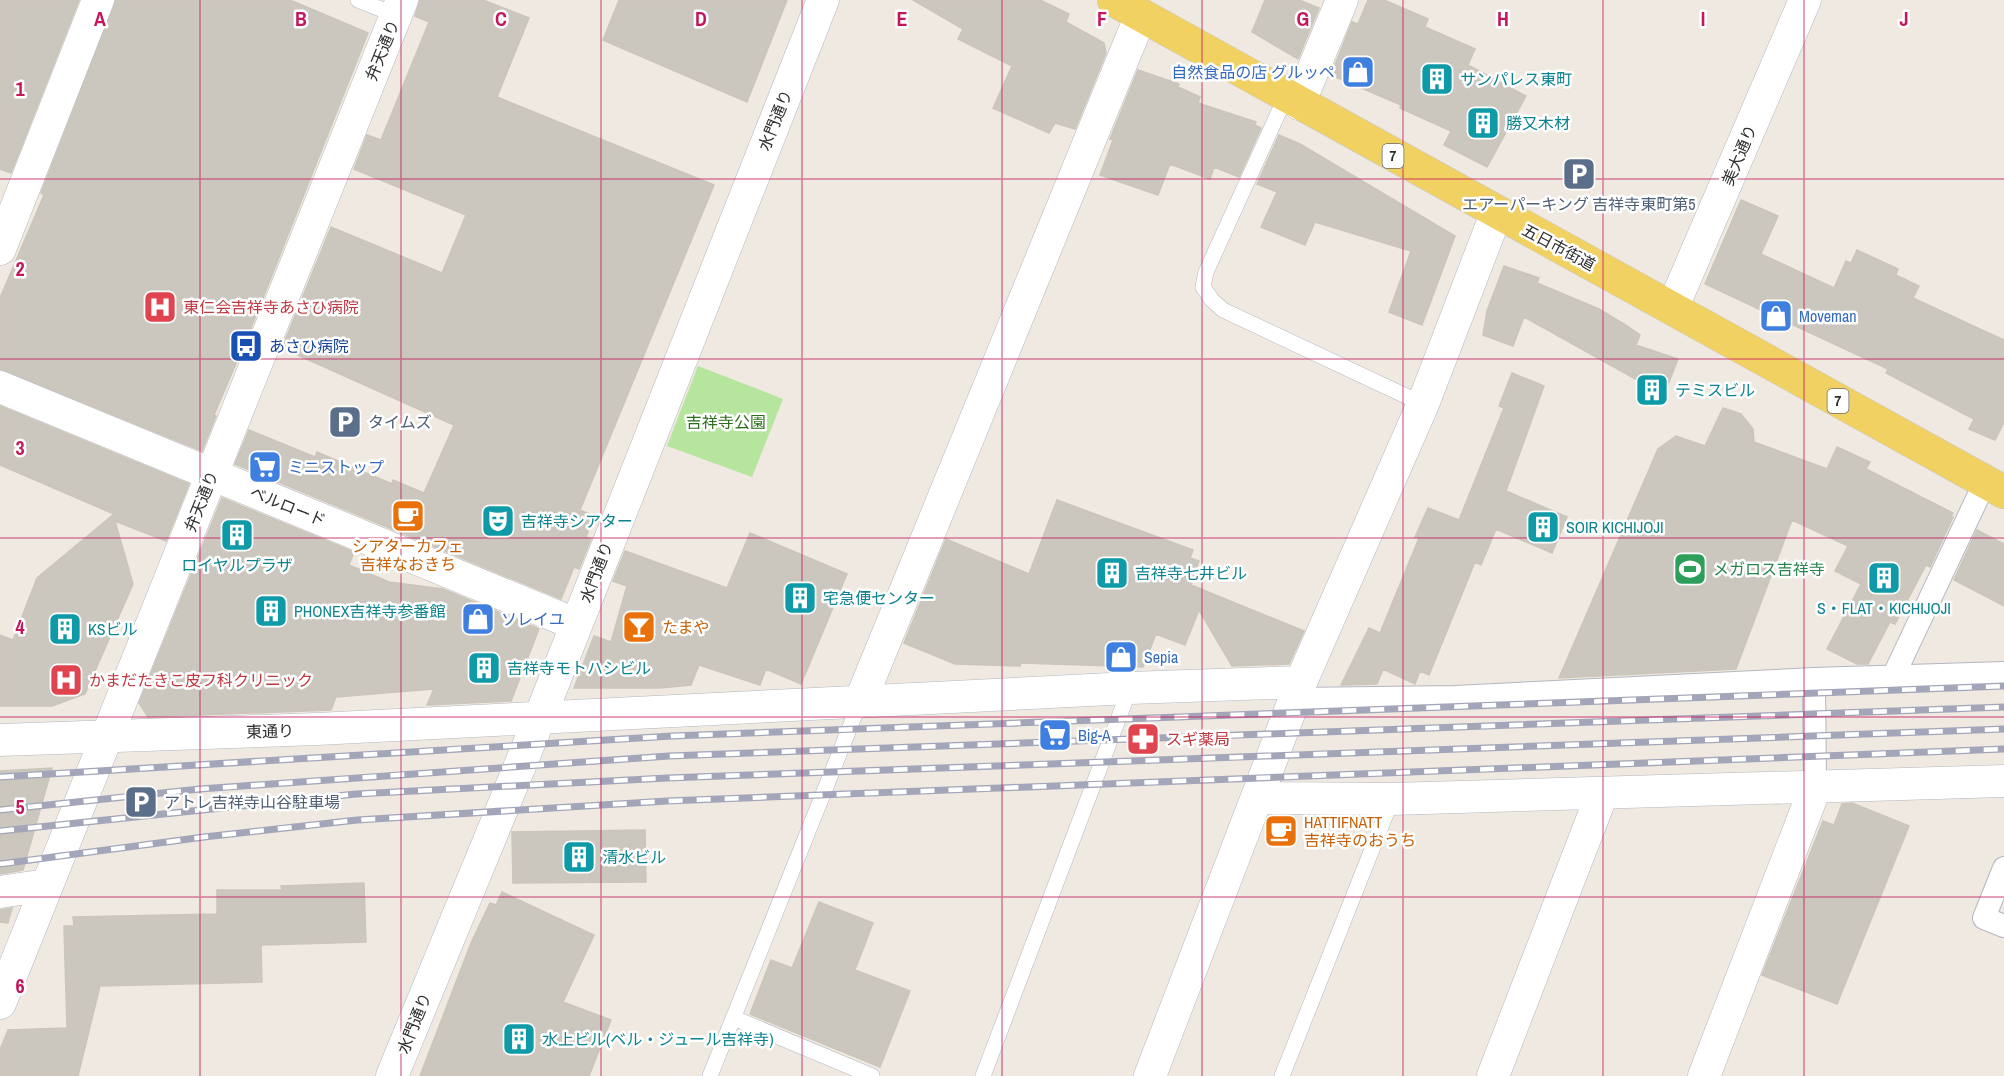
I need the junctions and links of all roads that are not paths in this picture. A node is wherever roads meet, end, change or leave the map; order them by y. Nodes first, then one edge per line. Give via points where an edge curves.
1 (98, 0) edge
2 (358, 0) edge
3 (823, 0) edge
4 (1342, 0) edge
5 (1805, 0) edge
6 (399, 8) edge
7 (1128, 8) edge
8 (1292, 100) junction
9 (1496, 214) junction
10 (0, 249) edge
11 (1672, 309) junction
12 (0, 387) edge
13 (1423, 404) junction
14 (212, 475) junction
15 (1995, 487) edge
16 (575, 624) junction
17 (2004, 673) edge
18 (1893, 677) junction
19 (1814, 679) junction
20 (1130, 688) junction
21 (1298, 690) junction
22 (860, 702) junction
23 (540, 717) junction
24 (107, 735) junction
25 (0, 740) edge
26 (2004, 781) edge
27 (1815, 788) junction
28 (1602, 794) junction
29 (1257, 798) junction
30 (1392, 799) junction
31 (2004, 868) edge
32 (47, 885) junction
33 (0, 892) edge
34 (2004, 927) edge
35 (0, 1003) edge
36 (734, 1018) junction
37 (392, 1076) edge
38 (710, 1076) edge
39 (872, 1076) edge
40 (983, 1076) edge
41 (1150, 1076) edge
42 (1282, 1076) edge
43 (1493, 1076) edge
44 (1704, 1076) edge

1 - 10 street
2 - 6 lane
3 - 16 street, 水門通り
4 - 8 street
5 - 11 street, 美大通り
6 - 14 street, 弁天通り
7 - 8 main road, 五日市街道 / 7
7 - 22 street
8 - 9 main road, 五日市街道 / 7
8 - 13 lane via 1206,272 1203,287 1223,310
9 - 11 main road, 五日市街道 / 7
9 - 13 street
11 - 15 main road, 五日市街道 / 7
12 - 14 street, ベルロード
13 - 21 street
14 - 16 street, ベルロード
14 - 24 street, 弁天通り
15 - 18 street
16 - 23 street, 水門通り
17 - 18 street
18 - 19 street
19 - 21 street via 1455,697
19 - 27 street
20 - 21 street, 東通り
20 - 22 street, 東通り
20 - 40 lane
21 - 29 street
22 - 23 street, 東通り
22 - 36 lane
23 - 24 street, 東通り
23 - 37 street, 水門通り
24 - 25 street, 東通り
24 - 32 street, 弁天通り
26 - 27 street
27 - 28 street
27 - 44 street
28 - 30 street
28 - 43 street
29 - 30 street
29 - 41 street
30 - 42 lane
31 - 34 street via 1984,918
32 - 33 street
32 - 35 street, 弁天通り
36 - 38 lane
36 - 39 lane

